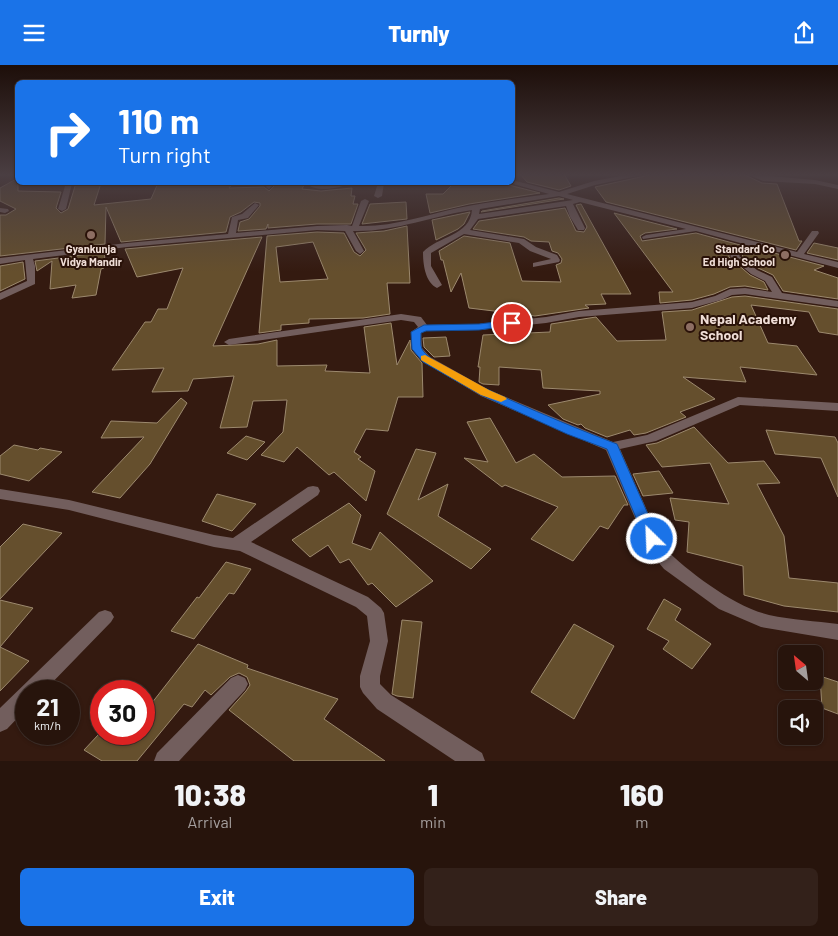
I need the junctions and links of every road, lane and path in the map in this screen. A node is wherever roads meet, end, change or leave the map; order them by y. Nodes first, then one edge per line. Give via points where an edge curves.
1 (254, 206) edge
2 (362, 206) edge
3 (502, 206) edge
4 (533, 206) edge
5 (570, 206) edge
6 (609, 206) edge
7 (476, 212) junction
8 (351, 228) junction
9 (581, 228) dead end
10 (698, 229) junction
11 (466, 232) junction
12 (815, 233) dead end
13 (231, 236) junction
14 (646, 237) dead end
15 (755, 244) junction
16 (360, 251) dead end
17 (799, 255) junction
18 (28, 257) junction
19 (0, 261) edge
20 (536, 265) dead end
21 (838, 265) edge
22 (437, 285) dead end
23 (779, 296) junction
24 (0, 297) edge
25 (838, 305) edge
26 (424, 328) junction
27 (230, 342) dead end
28 (838, 407) edge
29 (612, 447) junction
30 (313, 491) dead end
31 (0, 494) edge
32 (236, 544) junction
33 (105, 617) dead end
34 (838, 632) edge
35 (42, 680) edge
36 (238, 684) dead end
37 (15, 707) edge
38 (0, 722) edge
39 (165, 761) edge
40 (474, 761) edge

1 - 13 street via 245,216 234,221
2 - 8 street
3 - 7 street
4 - 7 street
5 - 9 street
6 - 10 street
7 - 8 street via 432,216 371,229
7 - 11 street
8 - 13 street
8 - 16 street
10 - 14 street
10 - 15 street
11 - 20 street via 521,241 556,261
11 - 22 street via 434,245 427,253 427,266
12 - 17 street
13 - 18 street
15 - 17 street
15 - 23 street via 744,246 734,256 769,279
17 - 21 street
18 - 19 street
18 - 24 street via 32,282
23 - 25 street
23 - 26 street via 730,292 692,305 579,314 479,327
26 - 27 street via 417,319 401,317
26 - 29 street via 416,332 417,349 426,359 485,393
28 - 29 street via 738,401 651,438
29 - 34 street via 657,551 670,565 725,604 767,622
30 - 32 street
31 - 32 street via 69,505
32 - 40 street via 362,603 375,613 380,641 370,687 384,702
33 - 35 street
36 - 39 street
37 - 38 street

